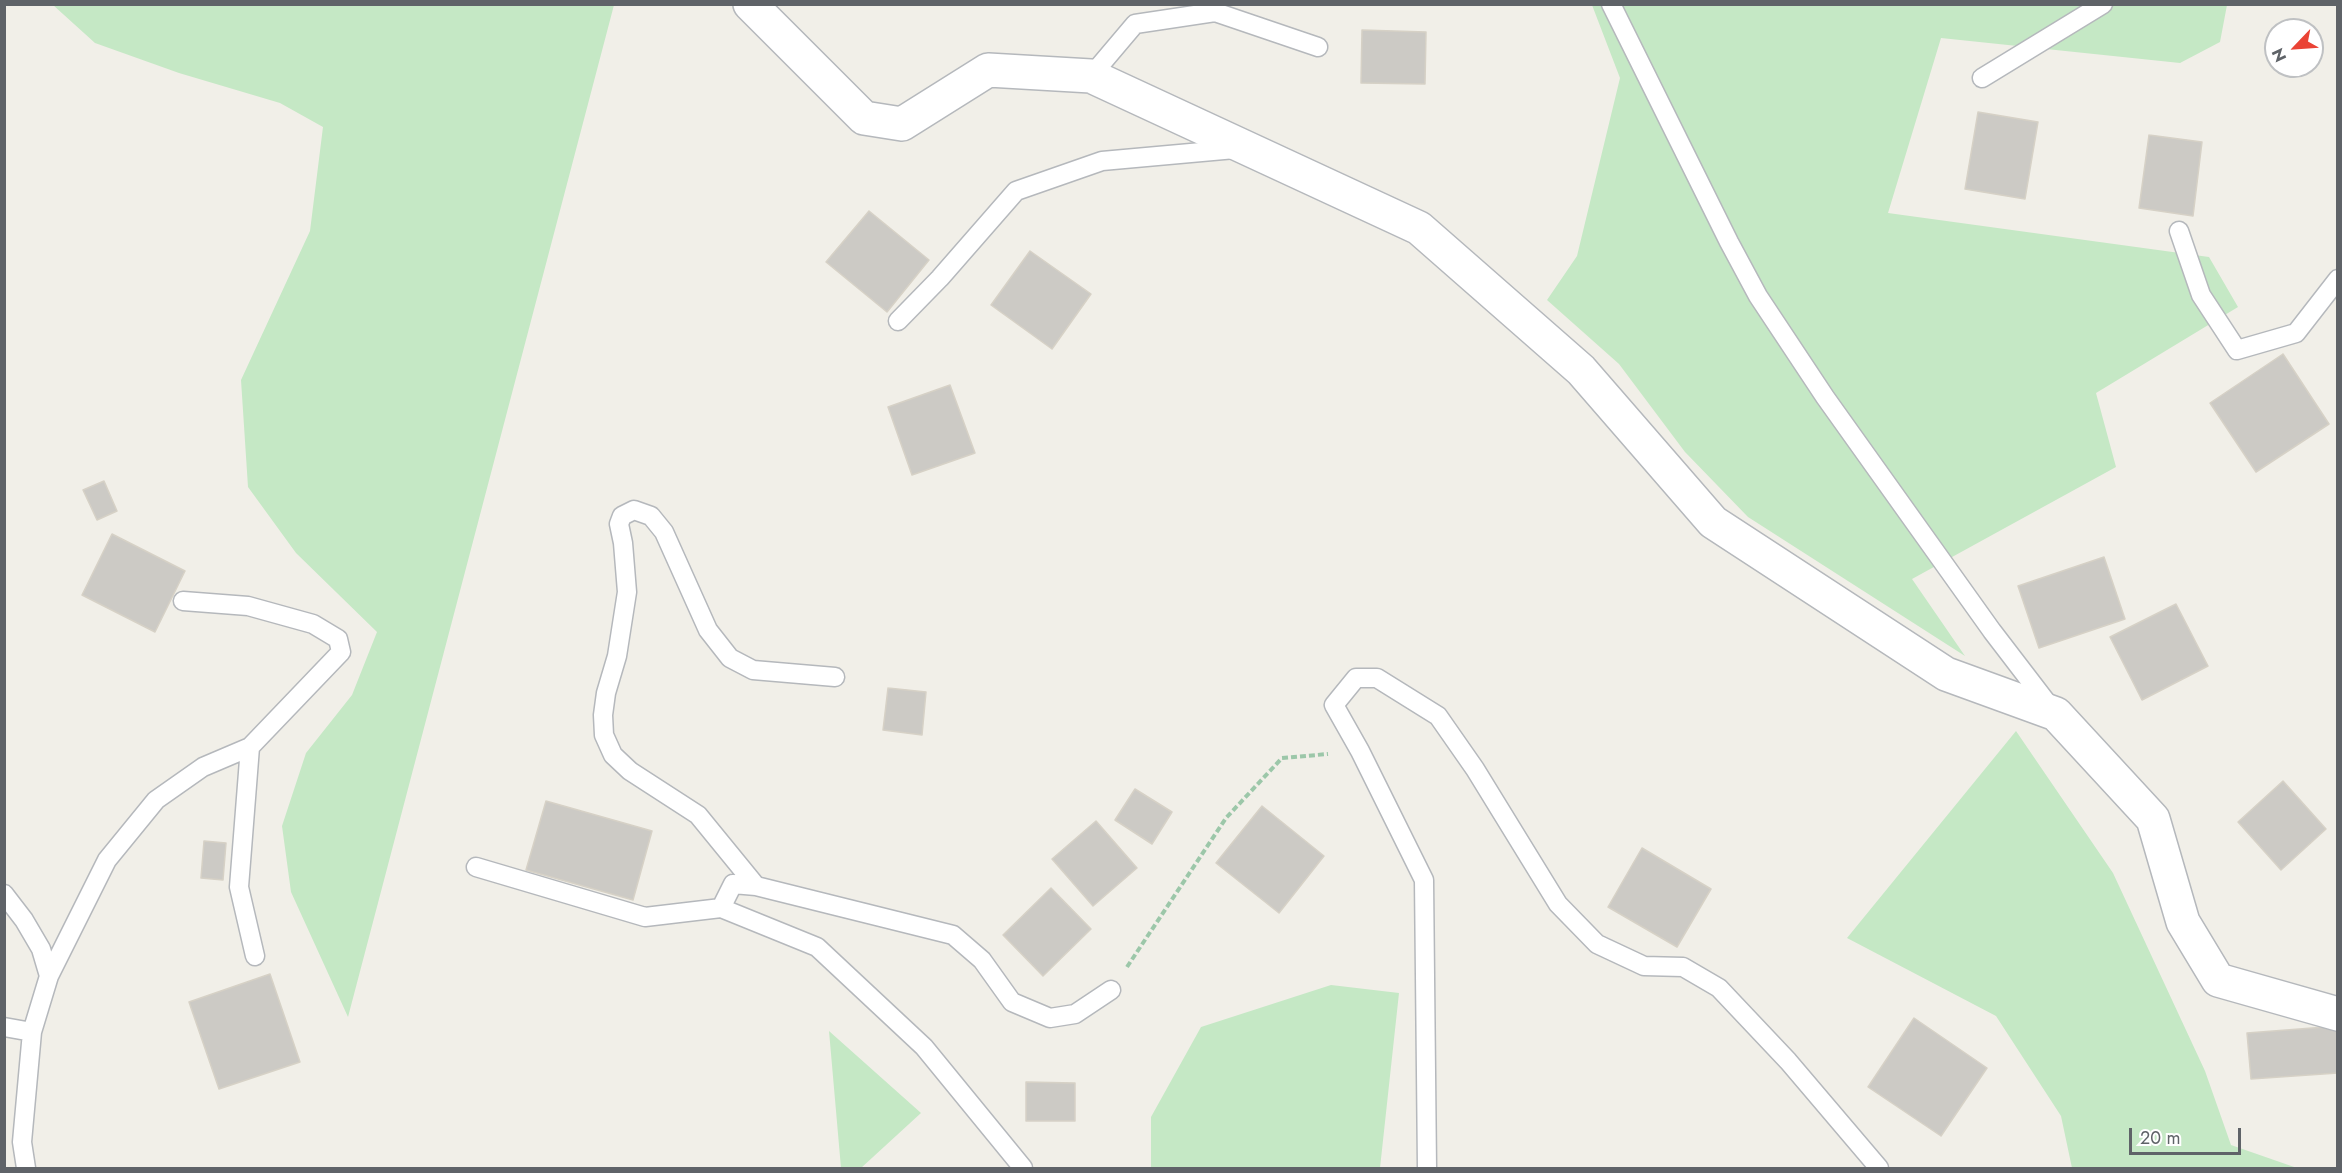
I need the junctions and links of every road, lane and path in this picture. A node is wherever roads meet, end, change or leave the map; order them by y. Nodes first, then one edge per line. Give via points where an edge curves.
1 (750, 4) edge
2 (1611, 4) edge
3 (2103, 4) edge
4 (1318, 47) dead end
5 (1092, 76) junction
6 (1982, 78) dead end
7 (1246, 148) junction
8 (2179, 231) dead end
9 (2337, 279) edge
10 (898, 321) dead end
11 (183, 601) dead end
12 (835, 677) dead end
13 (2056, 714) junction
14 (250, 747) junction
15 (1360, 752) junction
16 (476, 867) dead end
17 (756, 886) junction
18 (4, 894) edge
19 (721, 908) junction
20 (255, 956) dead end
21 (49, 976) junction
22 (1111, 990) joint
23 (2337, 1014) edge
24 (4, 1027) edge
25 (32, 1032) junction
26 (26, 1168) edge
27 (1023, 1168) edge
28 (1427, 1168) edge
29 (1879, 1168) edge

1 - 5 street via 864,118 902,124 988,70
2 - 13 lane via 1758,296 1825,397
3 - 6 lane
4 - 5 lane via 1215,12 1135,24
5 - 7 street
7 - 10 lane via 1102,161 1016,191
7 - 13 street via 1419,228 1581,370 1713,522 1946,674
8 - 9 lane via 2201,295 2237,350 2296,333
11 - 14 lane via 248,606 313,624 338,639 341,652
12 - 17 lane via 753,670 730,658 708,630 664,532 651,516 634,510 622,516 619,524 627,592 606,693 604,735 613,755 630,771 698,815
13 - 23 street via 2153,819 2182,922 2218,980
14 - 20 lane via 239,887
14 - 21 lane via 203,767 156,800 107,860
15 - 22 path via 1282,758 1226,818
15 - 28 lane via 1424,880
15 - 29 lane via 1334,705 1356,678 1377,678 1438,716 1558,904 1598,944 1644,966 1683,967 1719,988 1788,1061
16 - 19 lane via 645,917
17 - 19 lane via 733,884
17 - 22 lane via 953,935 982,960 1011,1002 1050,1018 1075,1014
18 - 21 lane via 41,949
19 - 27 lane via 817,947 924,1047
21 - 25 lane
24 - 25 lane
25 - 26 lane via 22,1143

